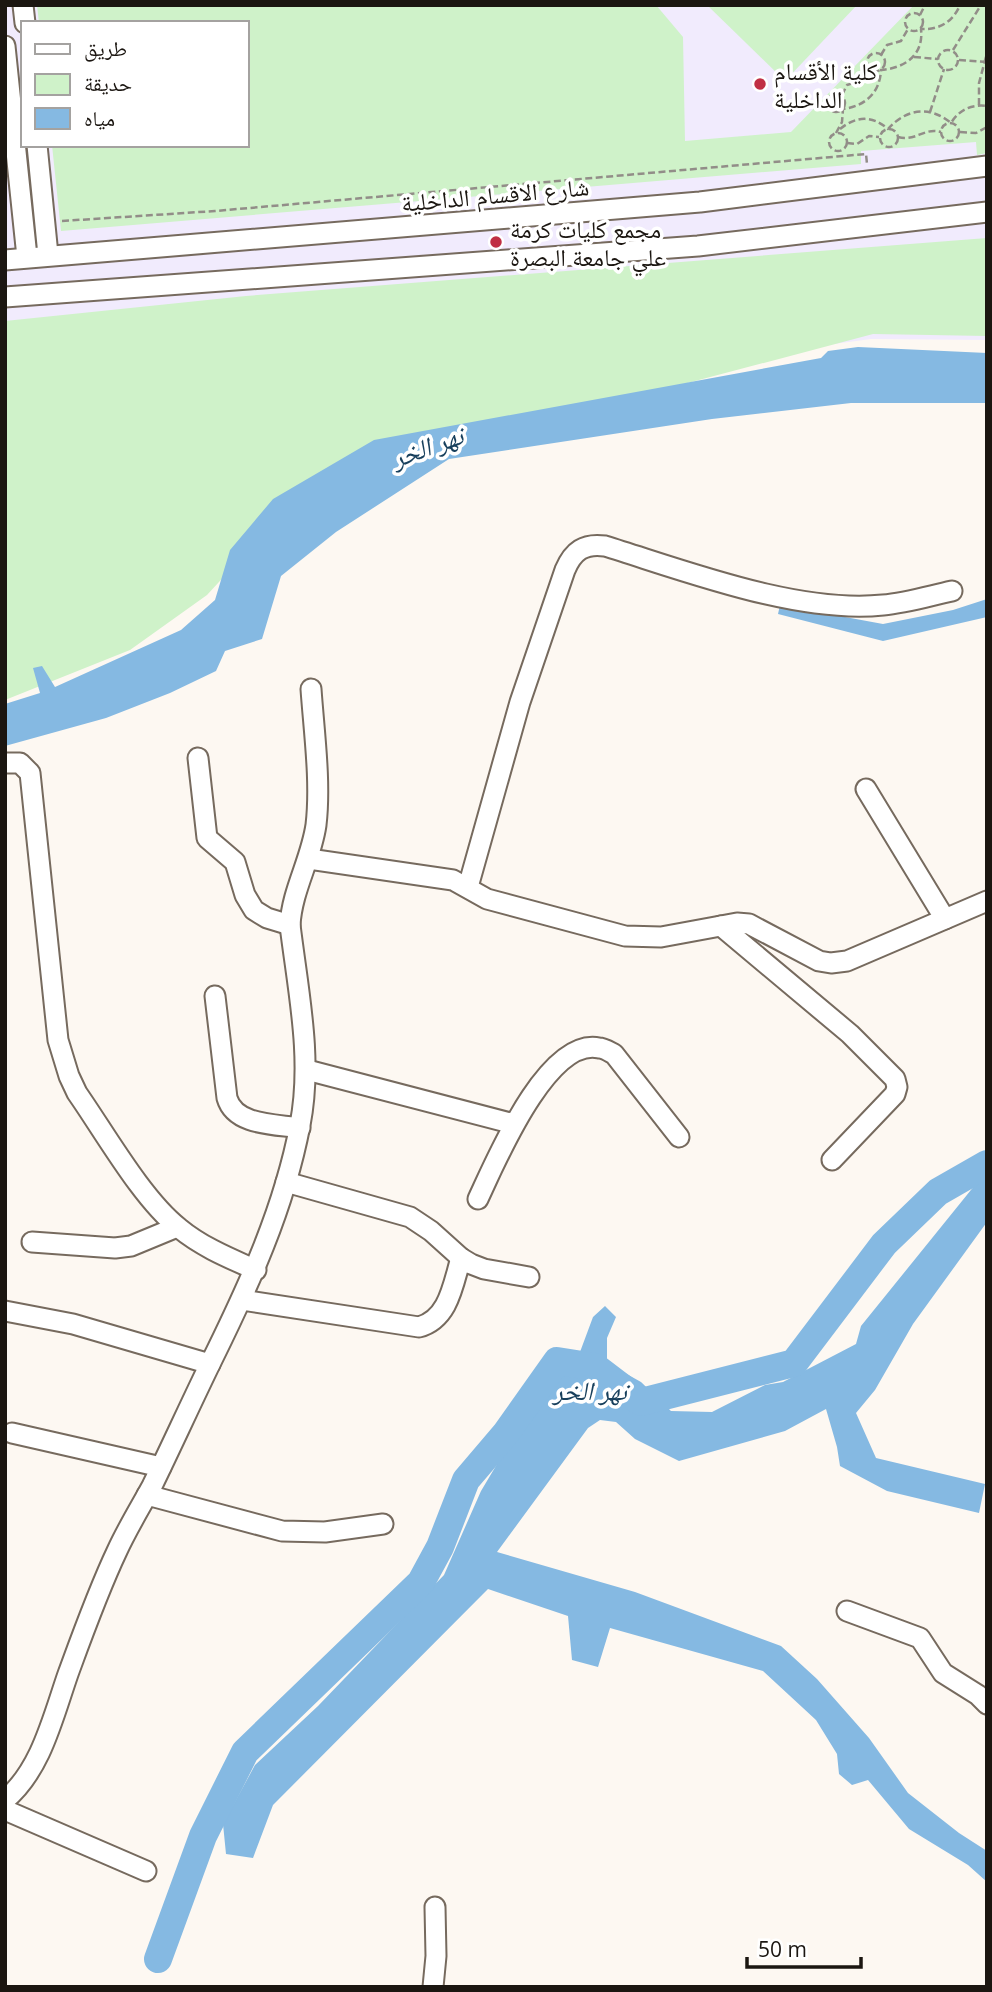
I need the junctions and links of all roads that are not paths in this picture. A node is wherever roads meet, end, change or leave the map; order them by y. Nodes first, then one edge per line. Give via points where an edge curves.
1 (5, 46) edge
2 (37, 148) edge
3 (11, 154) edge
4 (987, 166) edge
5 (987, 212) edge
6 (48, 255) junction
7 (27, 257) junction
8 (5, 260) edge
9 (5, 297) edge
10 (952, 591) dead end
11 (312, 689) dead end
12 (198, 758) dead end
13 (5, 763) edge
14 (866, 789) dead end
15 (309, 859) junction
16 (468, 887) junction
17 (987, 901) edge
18 (946, 919) junction
19 (290, 925) junction
20 (721, 926) junction
21 (215, 996) dead end
22 (306, 1070) junction
23 (514, 1124) junction
24 (300, 1128) junction
25 (679, 1137) dead end
26 (832, 1160) dead end
27 (286, 1182) junction
28 (478, 1199) dead end
29 (177, 1227) junction
30 (32, 1242) dead end
31 (461, 1258) junction
32 (256, 1270) junction
33 (529, 1277) dead end
34 (242, 1300) junction
35 (5, 1311) edge
36 (210, 1364) junction
37 (12, 1433) dead end
38 (161, 1467) junction
39 (147, 1495) junction
40 (383, 1524) dead end
41 (847, 1611) dead end
42 (987, 1704) edge
43 (5, 1800) edge
44 (5, 1810) edge
45 (146, 1871) dead end
46 (435, 1907) dead end
47 (433, 1987) edge

1 - 3 street
2 - 3 street
2 - 6 street
3 - 7 street
4 - 6 street, شارع الاقسام الداخلية via 700,202
5 - 9 street via 698,246
6 - 7 street, شارع الاقسام الداخلية
7 - 8 street, شارع الاقسام الداخلية
10 - 16 street via 882,606 838,605 722,583 605,546 592,544 580,549 570,558 520,702
11 - 15 street via 317,805
12 - 19 street via 207,838 235,862 244,895 254,910
13 - 29 street via 20,763 31,780 58,1040 69,1076 138,1182
14 - 18 street
15 - 16 street via 441,878
15 - 19 street via 292,902
16 - 20 street via 487,899 625,936 661,937
17 - 18 street
18 - 20 street via 847,961 831,963 748,924
19 - 22 street
20 - 26 street via 850,1034 895,1079 895,1094
21 - 24 street via 232,1110 245,1119
22 - 23 street
22 - 24 street
23 - 25 street via 554,1069 582,1049 598,1047 626,1068
23 - 28 street
24 - 27 street
27 - 31 street via 410,1217
27 - 32 street
29 - 30 street via 115,1248
29 - 32 street
31 - 33 street via 484,1269
31 - 34 street via 446,1306 439,1317 419,1327
32 - 34 street
34 - 36 street
35 - 36 street via 73,1324
36 - 38 street
37 - 38 street
38 - 39 street
39 - 40 street via 282,1531 325,1532
39 - 43 street via 117,1549 32,1767 19,1789
41 - 42 street via 920,1638 943,1673
44 - 45 street
46 - 47 street

